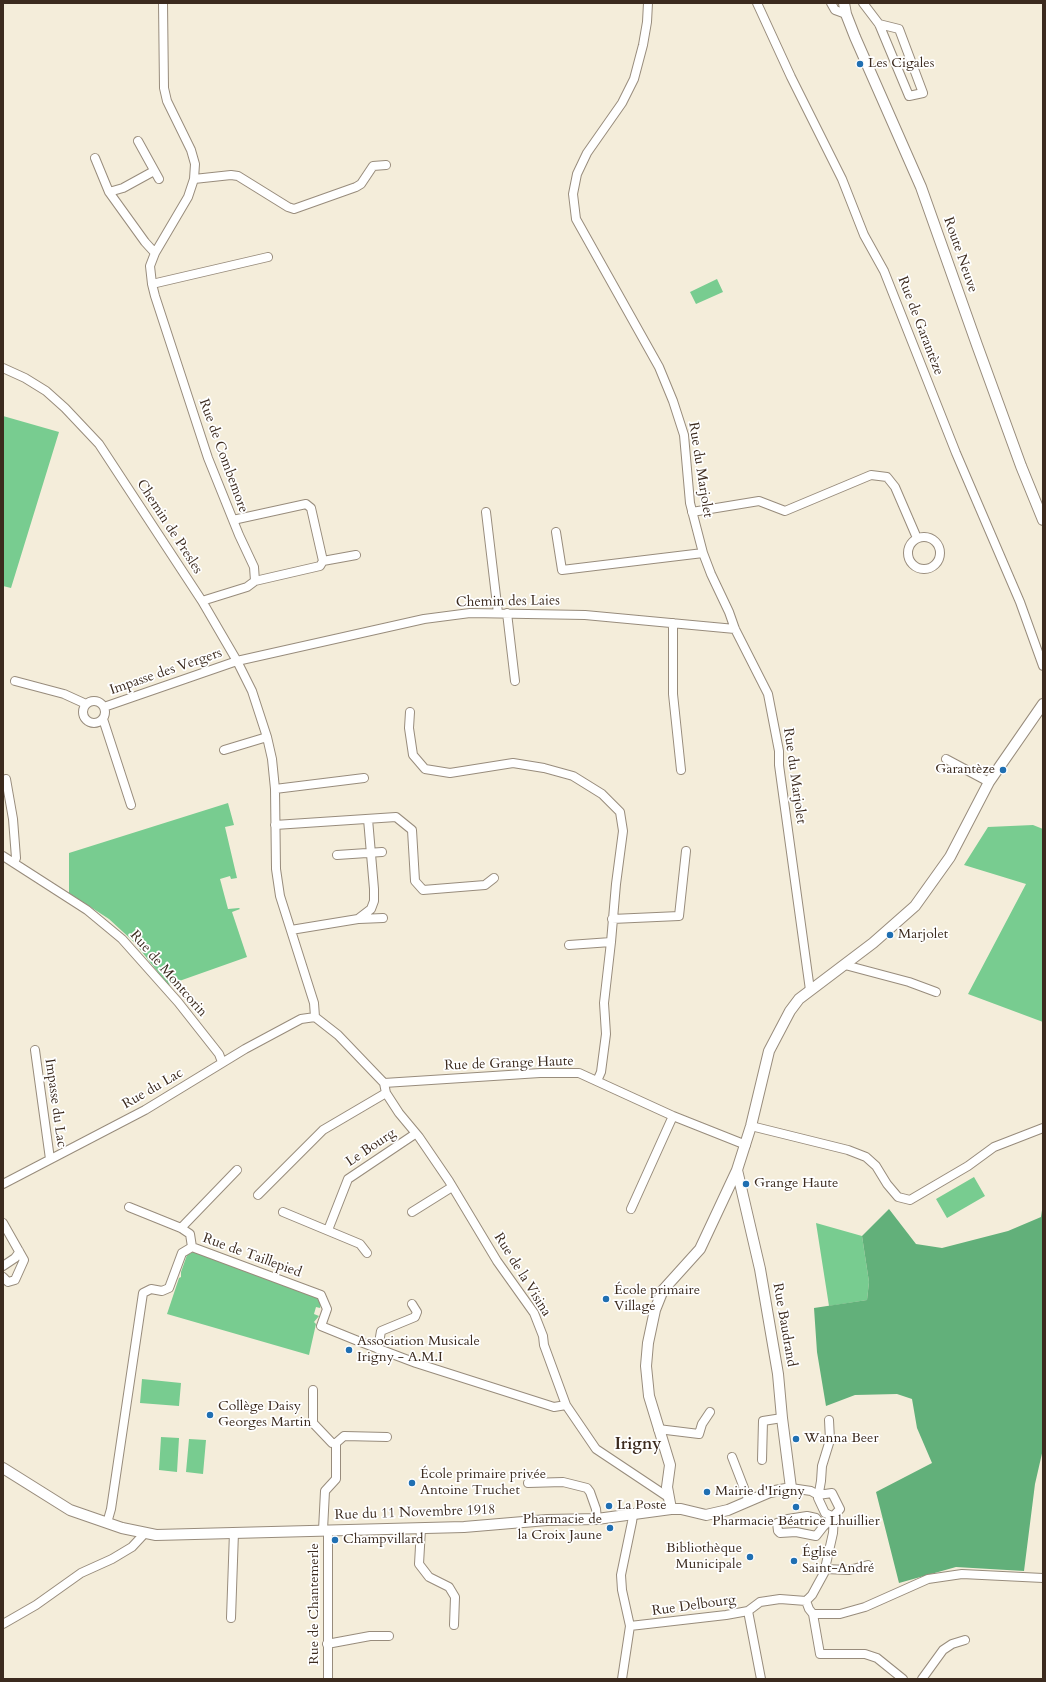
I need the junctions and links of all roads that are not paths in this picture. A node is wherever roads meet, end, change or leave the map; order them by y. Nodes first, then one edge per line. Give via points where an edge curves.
1 (163, 3) edge
2 (648, 3) edge
3 (757, 3) edge
4 (831, 3) edge
5 (844, 3) edge
6 (863, 3) edge
7 (846, 14) junction
8 (879, 24) junction
9 (138, 141) dead end
10 (95, 158) dead end
11 (386, 165) dead end
12 (154, 171) junction
13 (159, 179) dead end
14 (194, 179) junction
15 (110, 192) junction
16 (155, 253) junction
17 (268, 257) dead end
18 (152, 284) junction
19 (3, 368) edge
20 (486, 512) dead end
21 (692, 512) junction
22 (233, 520) junction
23 (1043, 520) edge
24 (556, 532) dead end
25 (917, 538) dead end
26 (703, 553) junction
27 (356, 555) dead end
28 (323, 561) junction
29 (255, 581) junction
30 (202, 601) junction
31 (502, 613) junction
32 (673, 623) junction
33 (735, 628) junction
34 (237, 661) junction
35 (1043, 666) edge
36 (15, 681) dead end
37 (515, 681) dead end
38 (86, 704) junction
39 (1043, 704) edge
40 (104, 707) junction
41 (410, 712) dead end
42 (103, 719) junction
43 (267, 737) junction
44 (224, 750) dead end
45 (946, 759) dead end
46 (681, 770) dead end
47 (364, 778) dead end
48 (6, 779) dead end
49 (989, 782) junction
50 (275, 789) junction
51 (131, 805) dead end
52 (368, 819) junction
53 (275, 825) junction
54 (382, 852) dead end
55 (686, 852) dead end
56 (371, 853) junction
57 (337, 855) dead end
58 (4, 860) edge
59 (14, 863) junction
60 (494, 878) dead end
61 (383, 918) dead end
62 (358, 919) junction
63 (612, 919) junction
64 (291, 930) junction
65 (611, 942) junction
66 (569, 945) dead end
67 (845, 965) junction
68 (810, 990) junction
69 (936, 992) dead end
70 (315, 1017) junction
71 (35, 1050) dead end
72 (222, 1062) junction
73 (597, 1081) junction
74 (384, 1083) junction
75 (386, 1092) junction
76 (673, 1116) junction
77 (751, 1126) junction
78 (1043, 1128) edge
79 (415, 1134) junction
80 (746, 1145) junction
81 (50, 1159) junction
82 (237, 1170) dead end
83 (737, 1170) junction
84 (3, 1184) edge
85 (452, 1186) junction
86 (727, 1194) junction
87 (258, 1195) dead end
88 (745, 1201) junction
89 (129, 1207) dead end
90 (631, 1209) dead end
91 (283, 1212) dead end
92 (412, 1212) dead end
93 (3, 1223) edge
94 (181, 1228) junction
95 (328, 1230) junction
96 (192, 1247) junction
97 (19, 1251) junction
98 (367, 1253) dead end
99 (3, 1266) edge
100 (3, 1277) edge
101 (412, 1304) dead end
102 (378, 1349) junction
103 (313, 1390) dead end
104 (566, 1405) junction
105 (710, 1412) dead end
106 (782, 1418) junction
107 (829, 1420) dead end
108 (658, 1429) junction
109 (387, 1437) dead end
110 (336, 1443) junction
111 (732, 1457) dead end
112 (762, 1460) dead end
113 (3, 1468) edge
114 (528, 1483) dead end
115 (791, 1488) junction
116 (818, 1495) junction
117 (668, 1497) junction
118 (749, 1501) junction
119 (671, 1509) junction
120 (633, 1514) junction
121 (834, 1517) junction
122 (597, 1519) junction
123 (107, 1523) junction
124 (824, 1526) junction
125 (421, 1529) junction
126 (326, 1530) junction
127 (234, 1532) junction
128 (145, 1533) junction
129 (868, 1565) dead end
130 (825, 1569) junction
131 (1043, 1578) edge
132 (806, 1601) junction
133 (748, 1611) junction
134 (813, 1614) junction
135 (231, 1618) dead end
136 (3, 1624) edge
137 (454, 1625) dead end
138 (630, 1626) junction
139 (389, 1636) dead end
140 (965, 1640) dead end
141 (328, 1644) junction
142 (328, 1679) edge
143 (622, 1679) edge
144 (761, 1679) edge
145 (903, 1679) edge
146 (922, 1679) edge

1 - 14 street, Rue de Combemore via 164,88 167,101 191,150 195,164
2 - 21 street, Rue du Marjolet via 647,22 634,79 622,103 587,153 577,174 573,194 576,219 659,366 673,401 684,435
3 - 35 street, Rue de Garantèze via 842,178 864,235 887,276 958,460 1020,602
4 - 7 street via 836,10
5 - 7 street, Route Neuve
6 - 8 street
7 - 23 street, Route Neuve via 921,187
8 - 8 street via 909,96 923,93 899,29
9 - 12 street
10 - 15 street
11 - 14 street via 373,166 356,187 294,209 238,176
12 - 13 street
12 - 15 street
14 - 16 street, Rue de Combemore via 188,197
15 - 16 street
16 - 18 street, Rue de Combemore via 150,266
17 - 18 street
18 - 22 street, Rue de Combemore via 208,458
19 - 30 street, Chemin de Presles via 46,391 99,444
20 - 31 street
21 - 25 street via 759,501 785,511 871,475 887,477 895,487
21 - 26 street, Rue du Marjolet
22 - 28 street via 306,504 311,508
22 - 29 street, Rue de Combemore via 254,567
24 - 26 street via 562,570
26 - 33 street, Rue du Marjolet
27 - 28 street
28 - 29 street via 320,566
29 - 30 street via 247,587
30 - 34 street, Chemin de Presles
31 - 32 street, Chemin des Laies via 586,615
31 - 34 street, Chemin des Laies via 470,613 424,619
31 - 37 street
32 - 33 street, Chemin des Laies
32 - 46 street via 673,694
33 - 68 street, Rue du Marjolet via 770,699
34 - 40 street, Impasse des Vergers
34 - 43 street, Chemin de Presles via 252,691
36 - 38 street, Impasse des Vergers via 64,694
38 - 40 street, Impasse des Vergers via 96,701
38 - 42 street via 83,711 87,720 94,723
39 - 49 street
40 - 42 street, Impasse des Vergers
41 - 63 street via 409,728 413,755 426,769 450,773 513,763 544,768 572,776 602,794 620,812 623,831
42 - 51 street, Impasse des Vergers
43 - 44 street
43 - 50 street, Chemin de Presles
45 - 49 street
47 - 50 street
48 - 59 street via 13,819 16,858
49 - 67 street via 950,856 915,906
50 - 53 street, Chemin de Presles
52 - 53 street
52 - 56 street
52 - 60 street via 396,817 412,830 415,881 423,890 485,885
53 - 64 street, Chemin de Presles via 276,868 280,896
54 - 56 street
55 - 63 street via 679,916
56 - 57 street
56 - 62 street via 374,901 371,909
58 - 59 street, Rue de Montcorin
59 - 72 street, Rue de Montcorin via 86,910 122,939 178,1002 219,1054
61 - 62 street
62 - 64 street
63 - 65 street
64 - 70 street, Chemin de Presles via 314,1003
65 - 66 street
65 - 73 street via 604,1003 606,1034 601,1072
67 - 68 street
67 - 69 street
68 - 77 street via 790,1011 769,1050
70 - 72 street, Rue du Lac via 301,1019
70 - 74 street via 338,1035
71 - 81 street, Impasse du Lac
72 - 81 street, Rue du Lac via 151,1107
73 - 74 street, Rue de Grange Haute via 579,1073 540,1073
73 - 76 street, Rue de Grange Haute
74 - 75 street, Rue de la Visina
75 - 79 street, Rue de la Visina
75 - 87 street via 324,1130
76 - 80 street, Rue de Grange Haute
76 - 90 street
77 - 78 street via 848,1150 866,1157 876,1166 898,1197 910,1200 968,1166 994,1147
77 - 80 street
79 - 85 street, Rue de la Visina
79 - 95 street, Le Bourg via 348,1179
80 - 83 street
81 - 84 street, Rue du Lac
82 - 94 street
83 - 86 street
83 - 88 street, Rue Baudrand
85 - 92 street
85 - 104 street, Rue de la Visina via 497,1261 534,1314
86 - 88 street
86 - 108 street via 700,1249 663,1290 655,1310 646,1366 649,1396
88 - 106 street, Rue Baudrand via 778,1374
89 - 94 street
91 - 95 street
93 - 97 street
94 - 96 street via 190,1234
95 - 98 street via 360,1244
96 - 102 street, Rue de Taillepied via 320,1295 327,1309 322,1326
96 - 123 street, Rue de Taillepied via 182,1253 169,1288 143,1293
97 - 99 street via 15,1258
97 - 100 street via 24,1264 15,1280 8,1282
101 - 102 street via 417,1312 415,1317 381,1331
102 - 104 street, Rue de Taillepied via 554,1407
103 - 110 street via 313,1423 332,1443
104 - 117 street, Rue de la Visina via 596,1449
105 - 108 street via 699,1434
106 - 112 street via 763,1421
106 - 115 street, Rue Baudrand
107 - 116 street via 830,1440 822,1466
108 - 117 street via 670,1465
109 - 110 street via 344,1436
110 - 126 street, Rue de Chantemerle via 336,1479 324,1491
111 - 118 street
113 - 123 street, Rue du 11 Novembre 1918 via 70,1510
114 - 122 street via 562,1482 587,1488 596,1509
115 - 116 street via 811,1490
115 - 118 street, Rue du 11 Novembre 1918 via 770,1492
116 - 121 street via 825,1513
116 - 121 street via 832,1493 840,1509
117 - 119 street
118 - 119 street, Rue du 11 Novembre 1918 via 728,1510 706,1515
119 - 120 street, Rue du 11 Novembre 1918
120 - 122 street, Rue du 11 Novembre 1918
120 - 138 street via 622,1569 622,1590
121 - 124 street
121 - 130 street
122 - 125 street, Rue du 11 Novembre 1918
123 - 128 street, Rue du 11 Novembre 1918
124 - 124 street via 816,1518 807,1516 777,1523 780,1533 796,1532 816,1536
125 - 126 street, Rue du 11 Novembre 1918
125 - 137 street via 419,1564 429,1577 449,1587 455,1597
126 - 127 street, Rue du 11 Novembre 1918
126 - 141 street, Rue de Chantemerle
127 - 128 street, Rue du 11 Novembre 1918 via 168,1535
127 - 135 street
128 - 136 street via 132,1547 81,1573 36,1605
129 - 130 street via 849,1570
130 - 132 street via 812,1595
131 - 134 street via 962,1574 928,1579 865,1607 840,1614
132 - 133 street, Rue Delbourg via 780,1599 760,1602
132 - 134 street
133 - 138 street, Rue Delbourg
133 - 144 street
134 - 145 street via 820,1654 865,1654 877,1658
138 - 143 street
139 - 141 street via 370,1636
140 - 146 street via 943,1650
141 - 142 street, Rue de Chantemerle

